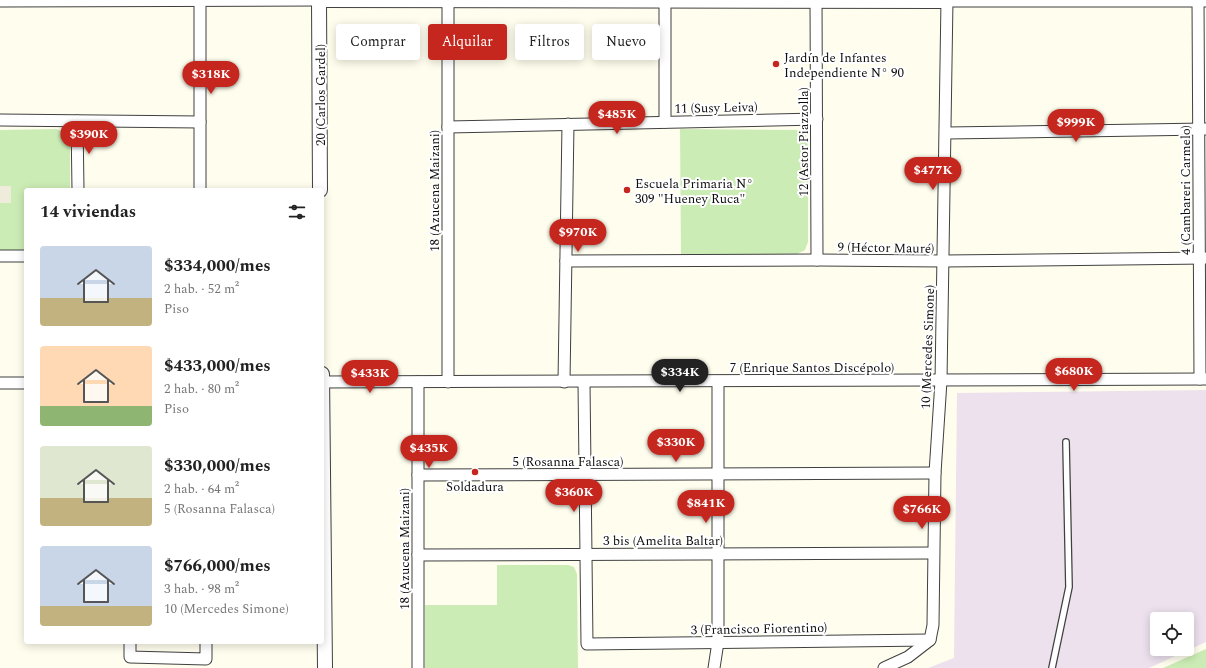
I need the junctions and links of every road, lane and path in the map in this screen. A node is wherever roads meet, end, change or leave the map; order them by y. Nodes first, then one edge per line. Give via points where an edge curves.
1 (319, 0) edge
2 (448, 0) edge
3 (1201, 0) edge
4 (0, 1) edge
5 (200, 1) edge
6 (665, 1) junction
7 (816, 1) edge
8 (947, 1) edge
9 (817, 119) junction
10 (0, 120) edge
11 (78, 121) junction
12 (200, 122) junction
13 (665, 122) junction
14 (568, 124) junction
15 (448, 127) junction
16 (1202, 129) edge
17 (946, 133) junction
18 (78, 188) edge
19 (200, 188) edge
20 (320, 188) edge
21 (0, 256) edge
22 (24, 256) edge
23 (1203, 258) edge
24 (817, 260) junction
25 (566, 261) junction
26 (944, 261) junction
27 (1203, 380) edge
28 (941, 381) junction
29 (324, 382) edge
30 (418, 382) junction
31 (448, 382) junction
32 (564, 382) junction
33 (584, 382) junction
34 (718, 382) junction
35 (0, 383) edge
36 (24, 383) edge
37 (1066, 442) dead end
38 (935, 473) junction
39 (718, 474) junction
40 (418, 475) junction
41 (585, 475) junction
42 (933, 553) junction
43 (718, 554) junction
44 (418, 555) junction
45 (586, 555) junction
46 (324, 609) edge
47 (930, 640) junction
48 (718, 642) junction
49 (130, 644) edge
50 (206, 644) edge
51 (148, 663) edge
52 (325, 668) edge
53 (418, 668) edge
54 (714, 668) edge
55 (884, 668) edge
56 (1052, 668) edge

1 - 2 street
1 - 5 street
1 - 20 street, 20 (Carlos Gardel)
2 - 6 street
2 - 15 street, 18 (Azucena Maizani)
3 - 8 street
3 - 16 street, 4 (Cambareri Carmelo)
4 - 5 street
5 - 12 street
6 - 7 street
6 - 13 street
7 - 8 street
7 - 9 street, 12 (Astor Piazzolla)
8 - 17 street, 10 (Mercedes Simone)
9 - 13 street, 11 (Susy Leiva)
9 - 24 street, 12 (Astor Piazzolla)
10 - 11 street
11 - 12 street
11 - 18 street
12 - 19 street
13 - 14 street, 11 (Susy Leiva)
14 - 15 street, 11 (Susy Leiva)
14 - 25 street
15 - 31 street, 18 (Azucena Maizani)
16 - 17 street
16 - 23 street, 4 (Cambareri Carmelo)
17 - 26 street, 10 (Mercedes Simone)
21 - 22 street
23 - 26 street, 9 (Héctor Mauré)
23 - 27 street, 4 (Cambareri Carmelo)
24 - 25 street, 9 (Héctor Mauré)
24 - 26 street, 9 (Héctor Mauré)
25 - 32 street
26 - 28 street, 10 (Mercedes Simone)
27 - 28 street, 7 (Enrique Santos Discépolo)
28 - 34 street, 7 (Enrique Santos Discépolo)
28 - 38 street, 10 (Mercedes Simone)
29 - 30 street, 7 (Enrique Santos Discépolo)
30 - 31 street, 7 (Enrique Santos Discépolo)
30 - 40 street, 18 (Azucena Maizani)
31 - 32 street, 7 (Enrique Santos Discépolo)
32 - 33 street, 7 (Enrique Santos Discépolo)
33 - 34 street, 7 (Enrique Santos Discépolo)
33 - 41 street
34 - 39 street
35 - 36 street
37 - 56 lane via 1069,587
38 - 39 street, 5 (Rosanna Falasca)
38 - 42 street, 10 (Mercedes Simone)
39 - 41 street, 5 (Rosanna Falasca)
39 - 43 street
40 - 41 street, 5 (Rosanna Falasca)
40 - 44 street, 18 (Azucena Maizani)
41 - 45 street
42 - 43 street, 3 bis (Amelita Baltar)
42 - 47 street, 10 (Mercedes Simone) via 933,625
43 - 45 street, 3 bis (Amelita Baltar)
43 - 48 street
44 - 45 street, 3 bis (Amelita Baltar)
44 - 53 street, 18 (Azucena Maizani)
45 - 48 street, 3 (Francisco Fiorentino) via 587,644
46 - 52 street
47 - 48 street, 3 (Francisco Fiorentino)
47 - 55 street via 908,657
48 - 54 street
49 - 51 street via 130,657
50 - 51 street via 206,659

